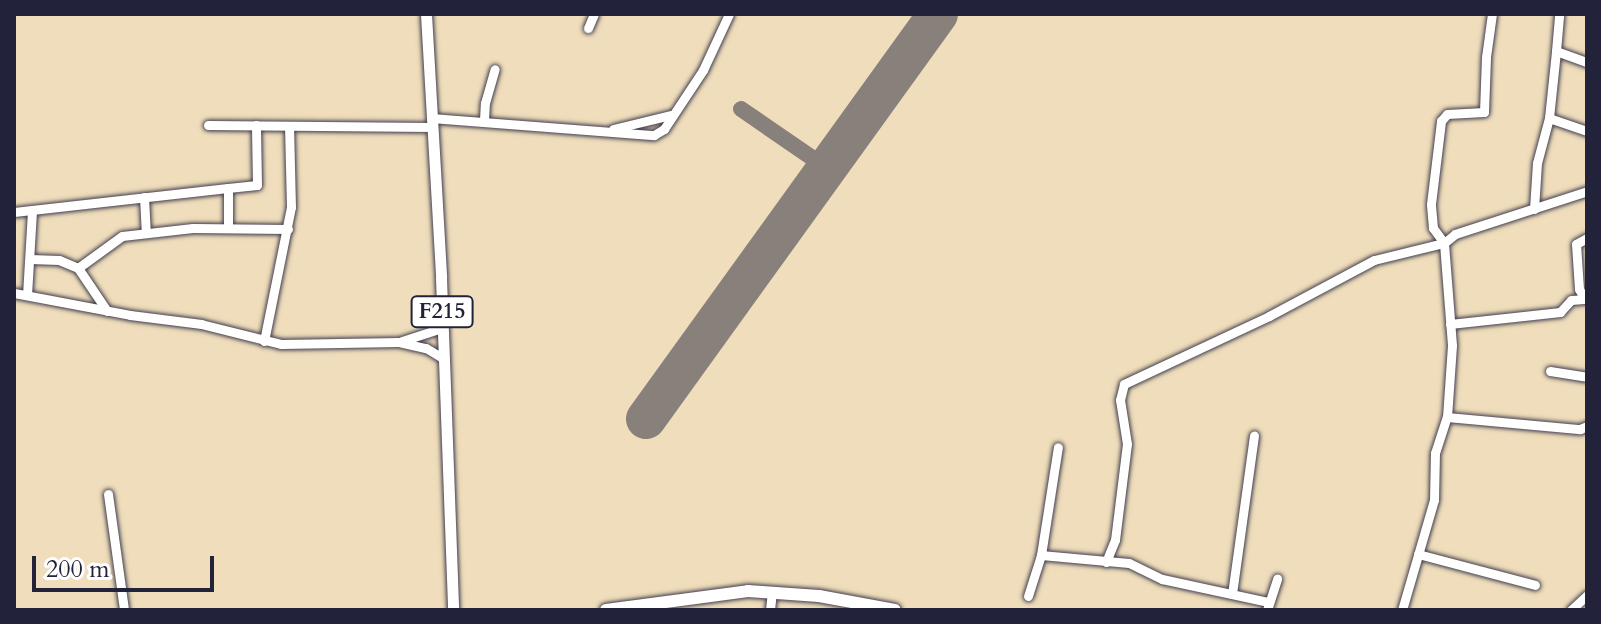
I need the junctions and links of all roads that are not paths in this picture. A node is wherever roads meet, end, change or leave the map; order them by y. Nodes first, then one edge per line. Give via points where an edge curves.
1 (426, 14) edge
2 (594, 14) edge
3 (729, 14) edge
4 (1492, 14) edge
5 (1559, 14) edge
6 (588, 28) dead end
7 (1556, 51) junction
8 (1587, 62) edge
9 (495, 69) dead end
10 (671, 115) junction
11 (1549, 118) junction
12 (484, 120) junction
13 (432, 123) junction
14 (208, 125) dead end
15 (256, 125) junction
16 (289, 126) junction
17 (610, 130) junction
18 (1587, 131) edge
19 (1587, 184) edge
20 (228, 188) junction
21 (1582, 193) edge
22 (144, 197) junction
23 (1534, 209) junction
24 (32, 210) junction
25 (14, 212) edge
26 (228, 228) junction
27 (288, 229) junction
28 (146, 231) junction
29 (1587, 238) edge
30 (1444, 243) junction
31 (30, 259) junction
32 (78, 268) junction
33 (14, 293) edge
34 (27, 295) junction
35 (1585, 299) edge
36 (107, 311) junction
37 (1450, 324) junction
38 (442, 328) junction
39 (264, 341) junction
40 (399, 342) junction
41 (444, 359) junction
42 (1550, 371) dead end
43 (1587, 377) edge
44 (1447, 417) junction
45 (1587, 426) edge
46 (1254, 436) dead end
47 (1058, 447) dead end
48 (108, 494) dead end
49 (1418, 554) junction
50 (1041, 555) junction
51 (1106, 562) junction
52 (1277, 579) dead end
53 (1535, 585) dead end
54 (772, 592) junction
55 (1232, 594) junction
56 (1587, 595) edge
57 (1028, 596) dead end
58 (1268, 606) edge
59 (124, 610) edge
60 (453, 610) edge
61 (606, 610) edge
62 (770, 610) edge
63 (895, 610) edge
64 (1402, 610) edge
65 (1571, 610) edge

1 - 13 main road, F215
2 - 6 street
3 - 10 street via 707,62
4 - 30 street via 1484,112 1447,114 1441,121 1431,204 1433,228
5 - 7 street
7 - 8 street
7 - 11 street
9 - 12 street
10 - 17 street
10 - 17 street via 654,135
11 - 18 street
11 - 23 street via 1537,163
12 - 13 street
12 - 17 street
13 - 16 street
13 - 38 main road, F215
14 - 15 street
15 - 16 street
15 - 20 street via 257,185
16 - 27 street
19 - 21 street
20 - 22 street
20 - 26 street
21 - 23 street
22 - 24 street
22 - 28 street
23 - 30 street via 1455,234
24 - 25 street
24 - 31 street
26 - 27 street
26 - 28 street
27 - 39 street
28 - 32 street via 112,242
29 - 35 street via 1576,244 1579,289
30 - 37 street
30 - 51 street via 1374,260 1124,384 1120,400 1127,444 1115,540
31 - 32 street via 59,260
31 - 34 street
32 - 36 street
33 - 34 street
34 - 36 street
35 - 37 street via 1571,300 1560,312
36 - 39 street via 201,324
37 - 44 street
38 - 40 street
38 - 41 main road, F215
39 - 40 street via 318,346
40 - 41 street
41 - 60 main road, F215
42 - 43 street
44 - 45 street
44 - 49 street via 1435,453 1434,500
46 - 55 street
47 - 50 street
48 - 59 street
49 - 53 street
49 - 64 street
50 - 51 street
50 - 57 street
51 - 55 street via 1129,563 1162,579
52 - 58 street
54 - 61 highway via 707,595
54 - 62 street
54 - 63 highway
55 - 58 street
56 - 65 street

